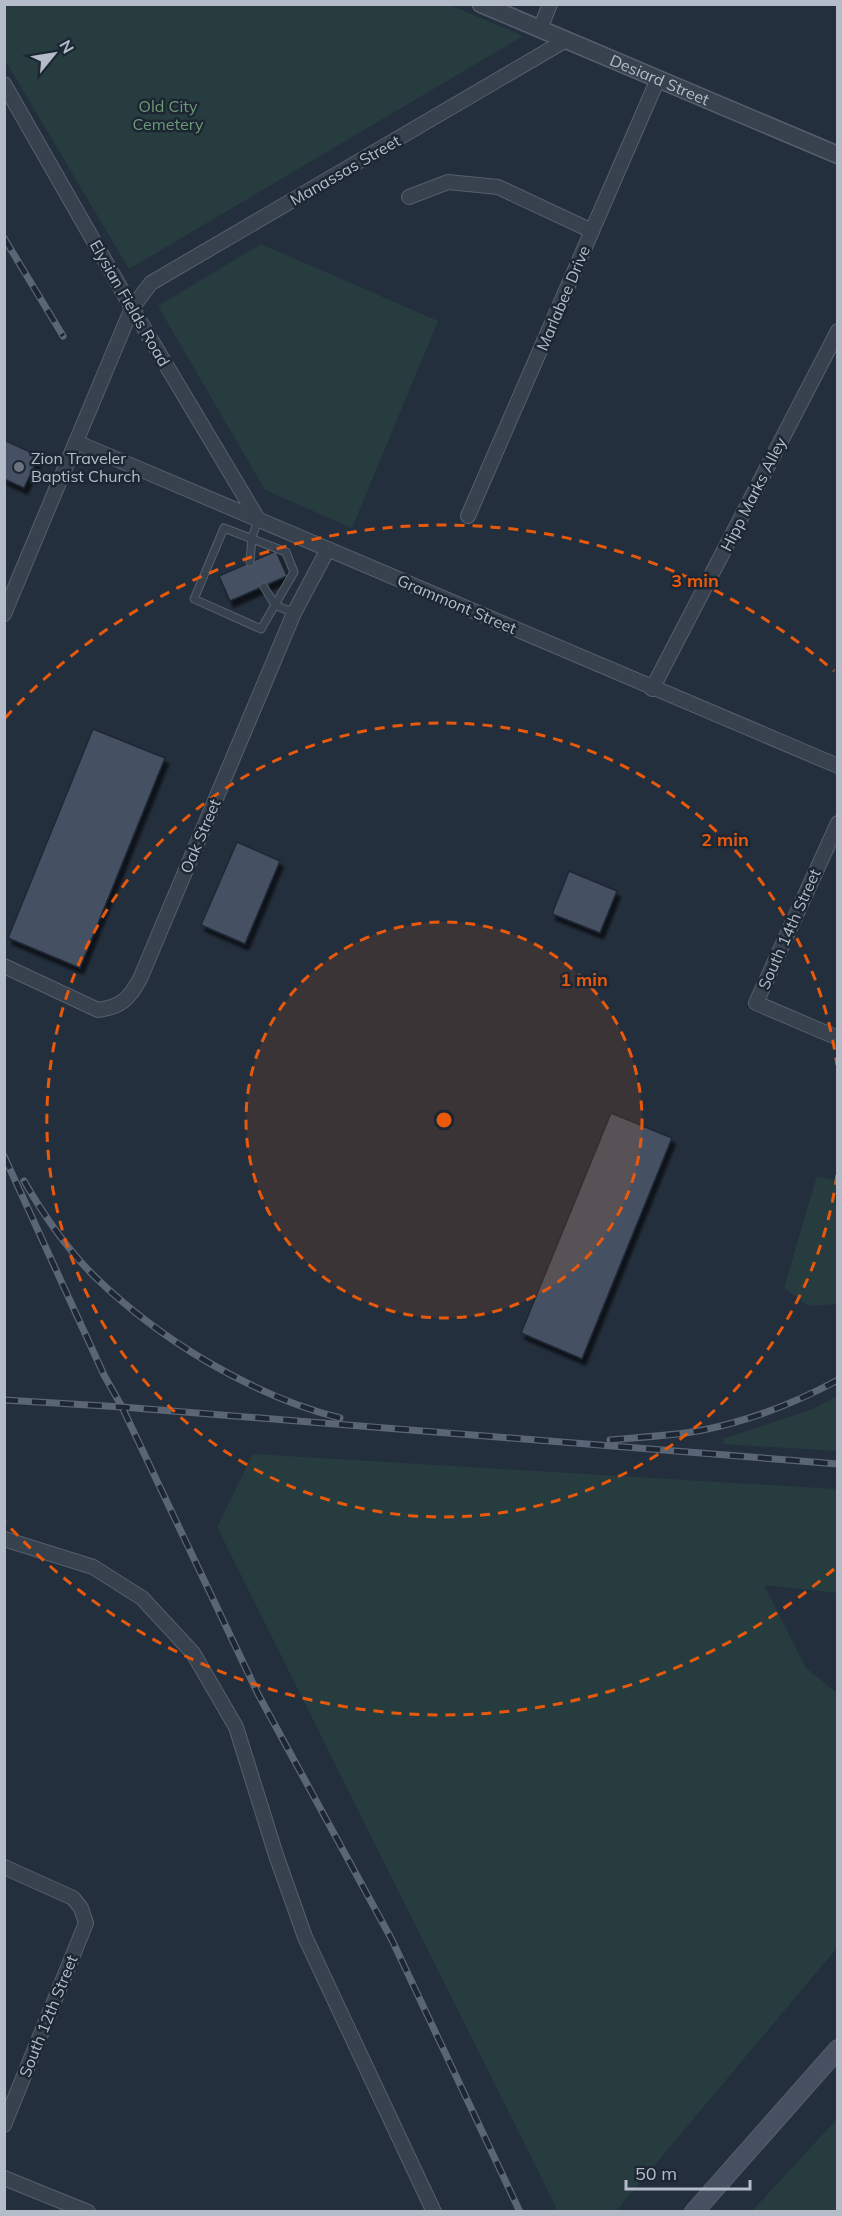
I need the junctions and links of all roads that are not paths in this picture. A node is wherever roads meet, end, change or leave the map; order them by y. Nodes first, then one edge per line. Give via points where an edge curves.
1 (481, 4) edge
2 (550, 4) edge
3 (540, 29) junction
4 (566, 40) junction
5 (658, 79) junction
6 (4, 84) edge
7 (837, 155) edge
8 (409, 197) dead end
9 (592, 231) junction
10 (132, 308) junction
11 (837, 331) edge
12 (76, 442) junction
13 (468, 516) dead end
14 (258, 519) junction
15 (252, 538) junction
16 (328, 549) junction
17 (250, 562) dead end
18 (264, 587) dead end
19 (275, 605) junction
20 (294, 613) junction
21 (4, 614) edge
22 (652, 689) junction
23 (837, 766) edge
24 (837, 822) edge
25 (4, 966) edge
26 (837, 1038) edge
27 (4, 1539) edge
28 (4, 1867) edge
29 (837, 2049) edge
30 (4, 2125) edge
31 (4, 2178) edge
32 (88, 2211) edge
33 (434, 2211) edge
34 (694, 2211) edge

1 - 3 street, Desiard Street
2 - 3 street
3 - 4 street, Desiard Street
4 - 5 street, Desiard Street
4 - 10 street, Manassas Street via 151,283
5 - 7 street, Desiard Street
5 - 9 street, Marlabee Drive
6 - 10 street, Elysian Fields Road
8 - 9 street via 447,182 498,187
9 - 13 street, Marlabee Drive
10 - 12 street, Manassas Street
10 - 14 street, Elysian Fields Road
11 - 22 street, Hipp Marks Alley
12 - 14 street, Grammont Street
12 - 21 street, Manassas Street
14 - 15 lane
14 - 16 street, Grammont Street
15 - 17 lane
15 - 19 lane via 286,552 294,572
15 - 19 lane via 224,528 194,599 261,629
16 - 20 street, Oak Street
16 - 22 street, Grammont Street
18 - 19 lane
19 - 20 lane
20 - 25 street, Oak Street via 131,995 114,1008 98,1010
22 - 23 street, Grammont Street
24 - 26 street, South 14th Street via 756,1003
27 - 33 street via 93,1567 142,1598 193,1653 236,1727 305,1937
28 - 30 street, South 12th Street via 73,1898 86,1923
29 - 34 main road
31 - 32 street

